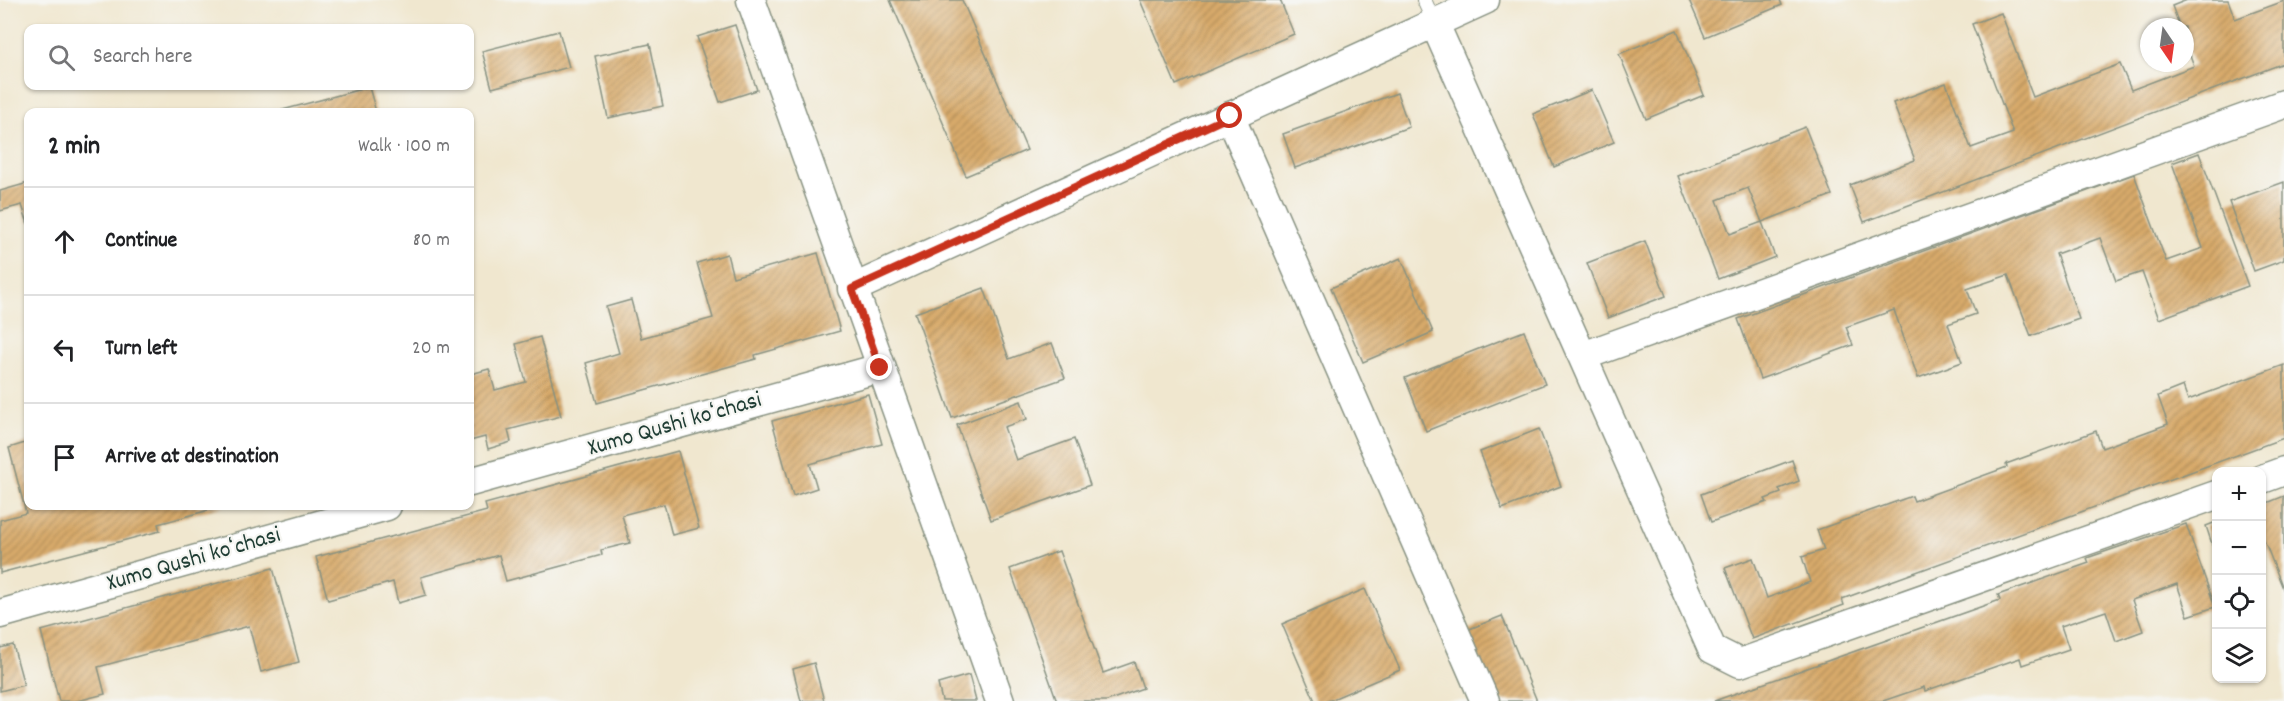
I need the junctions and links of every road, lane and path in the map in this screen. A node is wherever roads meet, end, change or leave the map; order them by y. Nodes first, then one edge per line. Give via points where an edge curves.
1 (751, 0) edge
2 (1485, 0) edge
3 (1429, 11) edge
4 (2284, 104) edge
5 (1230, 116) junction
6 (852, 289) junction
7 (1583, 356) junction
8 (880, 368) junction
9 (2284, 471) edge
10 (2266, 478) edge
11 (474, 482) edge
12 (2212, 497) edge
13 (373, 510) edge
14 (0, 614) edge
15 (999, 701) edge
16 (1485, 701) edge

1 - 6 street
2 - 3 street
3 - 5 street
3 - 7 street
4 - 7 street
5 - 6 street
5 - 16 street
6 - 8 street
7 - 12 street via 1712,649 1740,663
8 - 11 street, Xumo Qushi koʻchasi
8 - 15 street
9 - 10 street
13 - 14 street, Xumo Qushi koʻchasi

